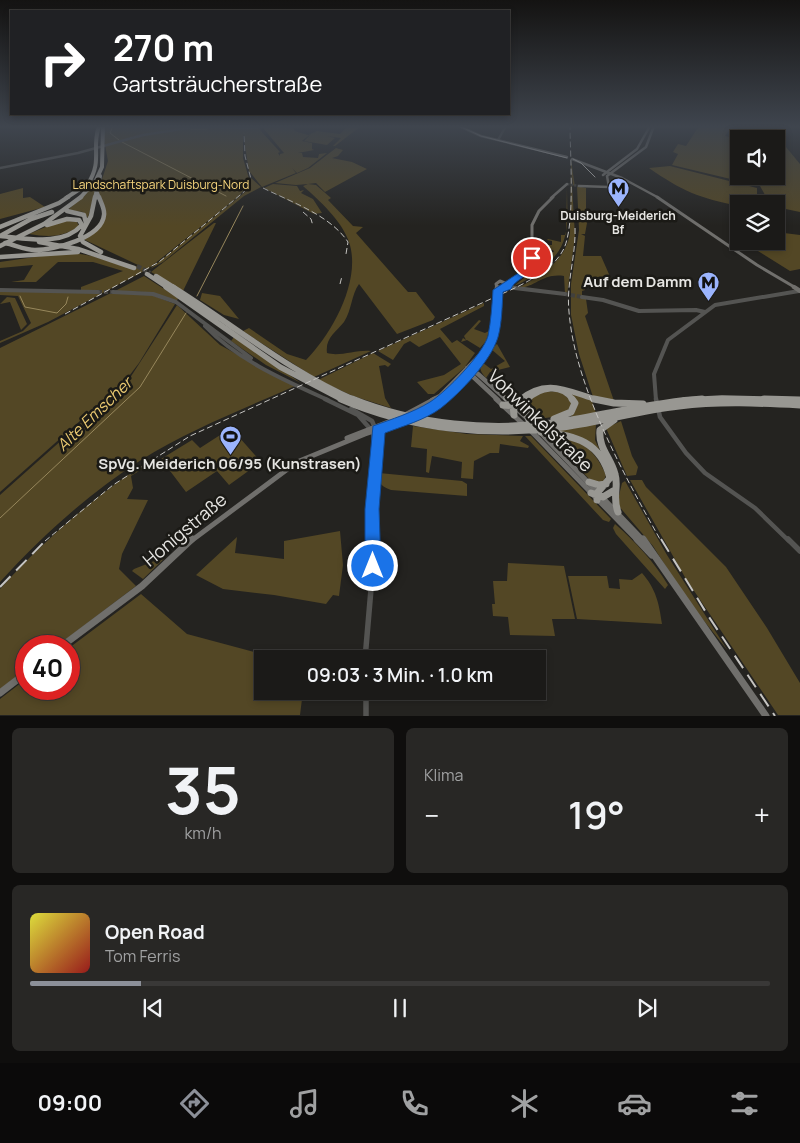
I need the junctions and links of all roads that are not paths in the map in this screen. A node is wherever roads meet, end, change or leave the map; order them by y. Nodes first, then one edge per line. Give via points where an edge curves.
1 (44, 159) edge
2 (98, 159) edge
3 (103, 159) edge
4 (574, 159) edge
5 (625, 159) edge
6 (631, 159) edge
7 (0, 168) edge
8 (601, 168) junction
9 (613, 168) junction
10 (100, 172) junction
11 (610, 172) junction
12 (604, 175) junction
13 (89, 183) junction
14 (566, 184) dead end
15 (579, 186) tunnel mouth
16 (607, 187) junction
17 (96, 190) junction
18 (59, 203) junction
19 (67, 211) dead end
20 (52, 212) dead end
21 (0, 222) edge
22 (86, 225) junction
23 (0, 227) edge
24 (23, 237) junction
25 (0, 240) edge
26 (99, 254) junction
27 (28, 256) junction
28 (0, 257) edge
29 (0, 261) edge
30 (135, 267) tunnel mouth
31 (148, 274) tunnel mouth
32 (507, 286) junction
33 (0, 290) edge
34 (498, 290) junction
35 (800, 290) edge
36 (98, 292) tunnel mouth
37 (113, 292) tunnel mouth
38 (565, 294) tunnel mouth
39 (582, 297) tunnel mouth
40 (693, 310) junction
41 (705, 312) junction
42 (700, 315) junction
43 (205, 326) joint
44 (258, 363) joint
45 (469, 370) junction
46 (522, 401) junction
47 (504, 402) junction
48 (796, 402) edge
49 (432, 404) junction
50 (658, 404) junction
51 (514, 406) junction
52 (635, 414) junction
53 (514, 415) junction
54 (595, 418) junction
55 (528, 420) junction
56 (544, 427) junction
57 (516, 428) junction
58 (374, 429) junction
59 (589, 482) junction
60 (606, 484) junction
61 (613, 491) junction
62 (598, 495) junction
63 (618, 512) junction
64 (800, 551) edge
65 (657, 559) junction
66 (77, 635) edge
67 (366, 650) edge
68 (15, 681) edge
69 (0, 693) edge
70 (366, 700) edge
71 (366, 716) edge
72 (766, 716) edge

1 - 7 street
2 - 13 highway
3 - 10 highway
4 - 8 main road
5 - 9 main road
6 - 11 main road
8 - 9 main road
8 - 11 main road
8 - 12 main road
9 - 11 main road
10 - 17 highway
10 - 24 highway via 74,203
11 - 12 main road
11 - 16 main road via 606,178
11 - 35 main road via 658,195 758,266
12 - 16 main road
13 - 18 highway
13 - 24 highway
14 - 32 main road via 536,216 530,232 532,258 529,268
15 - 16 main road
17 - 22 highway via 93,211
17 - 25 highway via 104,218 99,227 86,236 64,246 42,250 31,250
18 - 21 highway
18 - 23 highway
19 - 22 highway via 84,215
20 - 25 highway via 31,219
22 - 26 highway via 80,238
24 - 24 highway via 67,219 76,219 82,225 61,238
24 - 25 highway
24 - 25 highway
24 - 26 highway via 70,244
26 - 27 highway via 70,252
26 - 30 highway
27 - 28 highway
27 - 29 highway
31 - 57 highway via 327,393 383,412 452,428
32 - 34 main road
32 - 34 main road via 497,282
32 - 38 street
33 - 36 street
34 - 45 main road via 496,326 488,347
35 - 41 street via 725,302
37 - 43 street via 142,292 167,298 180,304
39 - 40 street via 639,311
40 - 41 street
40 - 42 street
41 - 42 street
42 - 64 street via 668,340 658,360 654,384 660,417 705,473 755,508
43 - 44 street via 232,350
44 - 58 street via 346,408
45 - 47 main road, Vohwinkelstraße
45 - 49 main road
45 - 49 main road via 438,403
46 - 47 highway
46 - 50 highway via 539,386 550,384 616,403
46 - 51 highway
46 - 55 highway
46 - 56 highway via 551,388 572,398 575,403 571,412
47 - 51 highway
47 - 53 main road, Vohwinkelstraße
48 - 50 highway via 722,398
48 - 52 highway via 702,404
49 - 58 main road, Honigstraße via 415,417
50 - 54 highway
51 - 53 highway
51 - 55 main road, Vohwinkelstraße
52 - 54 highway
52 - 61 highway via 610,422 600,430 599,440 615,474
53 - 62 main road, Vohwinkelstraße
54 - 56 highway
55 - 59 main road, Vohwinkelstraße
56 - 57 highway
56 - 57 highway
56 - 60 highway via 592,446 608,468 610,478
58 - 66 main road, Honigstraße via 297,462 209,525 142,586
58 - 67 street via 368,508 373,566
59 - 60 highway
59 - 62 main road, Vohwinkelstraße
60 - 62 highway
61 - 62 highway
61 - 63 highway
62 - 63 main road, Vohwinkelstraße
62 - 65 main road, Vohwinkelstraße
63 - 65 main road, Vohwinkelstraße
65 - 72 main road, Vohwinkelstraße
68 - 69 main road
70 - 71 street

